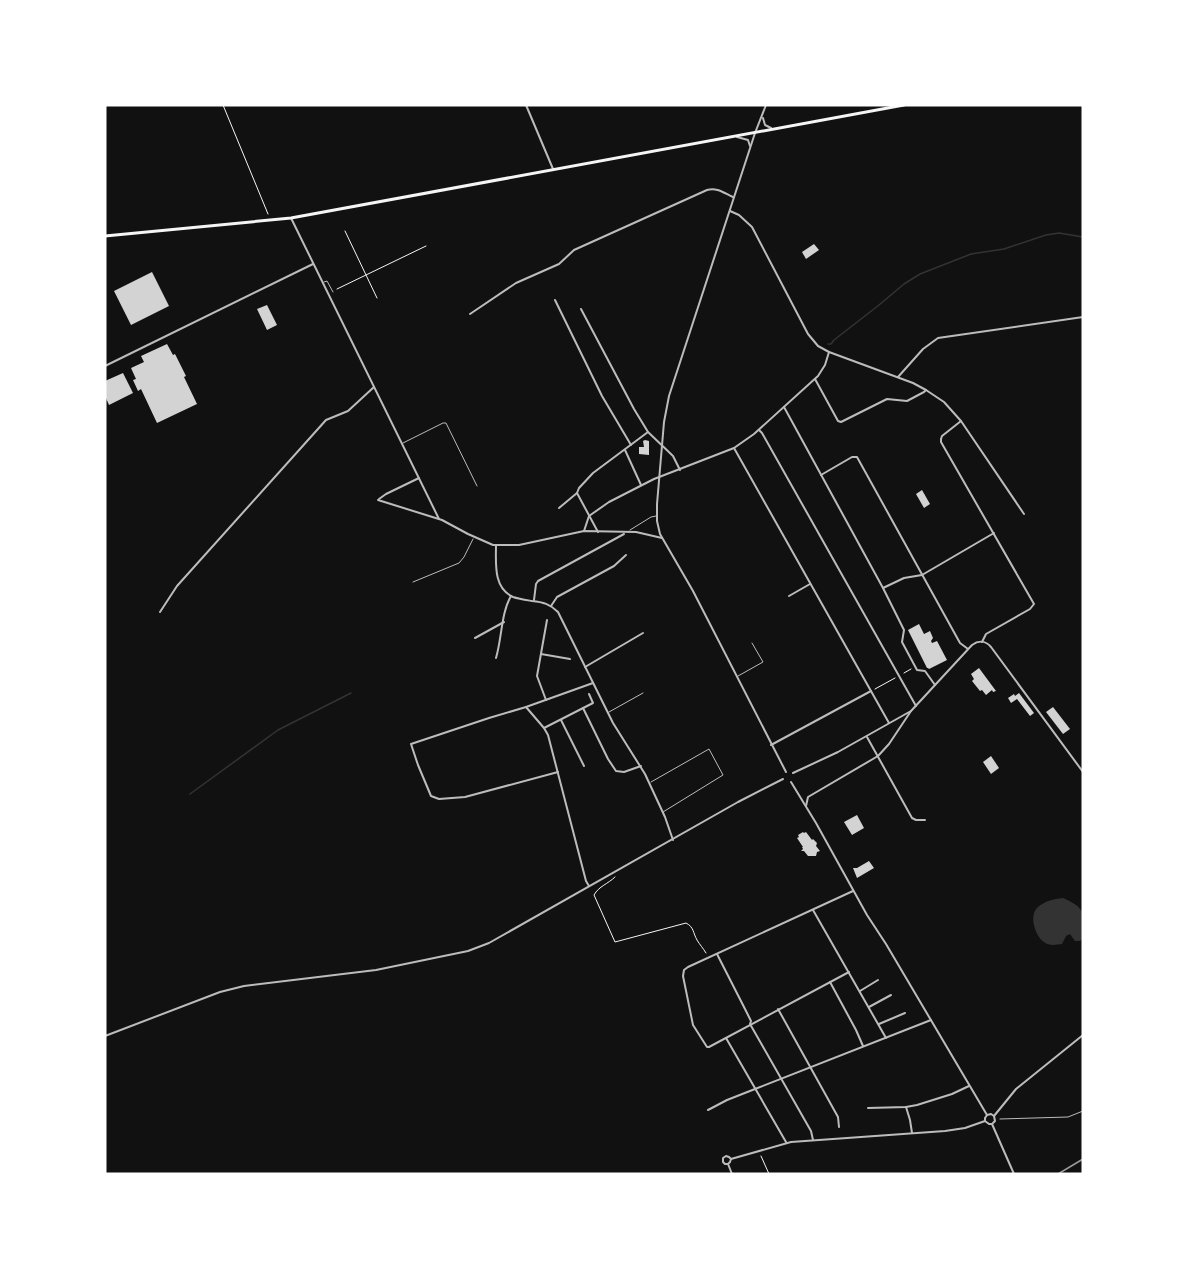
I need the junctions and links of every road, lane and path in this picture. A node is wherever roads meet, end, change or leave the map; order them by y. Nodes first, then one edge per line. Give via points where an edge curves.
1 (223, 105) edge
2 (526, 105) edge
3 (766, 105) edge
4 (904, 105) edge
5 (763, 115) junction
6 (773, 129) junction
7 (755, 133) junction
8 (735, 137) junction
9 (750, 149) junction
10 (553, 169) junction
11 (735, 198) junction
12 (730, 211) junction
13 (291, 218) junction
14 (269, 221) junction
15 (345, 231) dead end
16 (105, 236) edge
17 (426, 246) dead end
18 (313, 264) junction
19 (366, 275) junction
20 (322, 283) junction
21 (336, 290) dead end
22 (333, 292) dead end
23 (377, 298) dead end
24 (555, 300) dead end
25 (581, 309) dead end
26 (470, 314) dead end
27 (1083, 317) edge
28 (829, 352) junction
29 (105, 366) edge
30 (898, 377) junction
31 (815, 379) junction
32 (374, 387) junction
33 (926, 390) junction
34 (784, 407) junction
35 (961, 421) junction
36 (759, 430) junction
37 (648, 432) junction
38 (402, 444) junction
39 (631, 445) junction
40 (662, 445) junction
41 (734, 448) junction
42 (625, 450) junction
43 (680, 470) junction
44 (821, 475) junction
45 (659, 477) junction
46 (419, 478) junction
47 (641, 485) junction
48 (477, 486) dead end
49 (577, 494) junction
50 (559, 508) dead end
51 (1024, 514) dead end
52 (589, 516) junction
53 (656, 516) junction
54 (439, 519) junction
55 (584, 531) junction
56 (598, 532) junction
57 (626, 532) junction
58 (994, 533) junction
59 (473, 537) junction
60 (662, 538) junction
61 (496, 545) junction
62 (626, 555) dead end
63 (922, 575) junction
64 (413, 582) dead end
65 (810, 584) junction
66 (883, 588) junction
67 (511, 596) junction
68 (789, 596) dead end
69 (534, 601) junction
70 (551, 606) junction
71 (160, 612) dead end
72 (547, 620) dead end
73 (504, 622) junction
74 (643, 633) dead end
75 (475, 638) dead end
76 (982, 642) junction
77 (752, 643) dead end
78 (968, 649) junction
79 (541, 654) junction
80 (496, 658) dead end
81 (570, 659) dead end
82 (585, 667) junction
83 (915, 667) junction
84 (899, 676) junction
85 (736, 677) junction
86 (592, 682) junction
87 (936, 685) junction
88 (871, 691) junction
89 (643, 693) dead end
90 (589, 694) dead end
91 (546, 700) junction
92 (916, 706) junction
93 (526, 707) junction
94 (583, 708) junction
95 (911, 711) junction
96 (608, 713) junction
97 (561, 720) junction
98 (889, 724) junction
99 (544, 728) junction
100 (867, 736) junction
101 (771, 745) junction
102 (878, 756) junction
103 (584, 766) dead end
104 (640, 766) junction
105 (558, 772) junction
106 (786, 772) junction
107 (1083, 772) edge
108 (793, 773) junction
109 (783, 779) junction
110 (793, 779) junction
111 (649, 783) junction
112 (806, 806) junction
113 (663, 812) junction
114 (925, 820) dead end
115 (673, 840) junction
116 (616, 875) dead end
117 (588, 888) junction
118 (853, 891) junction
119 (813, 910) junction
120 (717, 954) junction
121 (708, 958) junction
122 (849, 972) junction
123 (878, 980) dead end
124 (830, 982) junction
125 (860, 991) junction
126 (891, 995) dead end
127 (869, 1007) junction
128 (778, 1010) junction
129 (905, 1013) dead end
130 (931, 1020) junction
131 (750, 1024) junction
132 (879, 1024) junction
133 (1083, 1035) edge
134 (105, 1036) edge
135 (726, 1038) junction
136 (886, 1038) junction
137 (863, 1046) junction
138 (809, 1068) junction
139 (782, 1079) junction
140 (969, 1085) junction
141 (755, 1089) junction
142 (906, 1107) junction
143 (868, 1108) dead end
144 (708, 1110) dead end
145 (1083, 1111) edge
146 (987, 1115) junction
147 (994, 1116) junction
148 (1000, 1119) dead end
149 (985, 1121) junction
150 (992, 1124) junction
151 (839, 1127) dead end
152 (912, 1133) junction
153 (813, 1140) junction
154 (786, 1143) junction
155 (760, 1154) dead end
156 (731, 1159) junction
157 (728, 1164) junction
158 (1013, 1172) edge
159 (732, 1174) edge
160 (769, 1174) edge

1 - 14 path
2 - 10 street
3 - 5 street
4 - 6 main road
5 - 6 street via 765,125
5 - 7 street
6 - 7 main road
7 - 8 main road
7 - 9 street
8 - 9 street via 748,140
8 - 10 main road
9 - 11 street
10 - 13 main road
11 - 12 street
11 - 26 street via 719,189 707,190 574,250 559,264 516,283
12 - 28 street via 752,227 808,334
12 - 40 street via 672,382
13 - 14 main road
13 - 18 street
14 - 16 main road
15 - 19 path
17 - 19 path
18 - 20 street
18 - 29 street
19 - 21 path
19 - 23 path
20 - 22 lane via 327,281
20 - 32 street
24 - 39 street
25 - 37 street
27 - 30 street via 939,338 923,349
28 - 30 street
28 - 31 street
30 - 33 street
31 - 33 street via 842,422 887,399 907,401
31 - 34 street
32 - 38 street
32 - 71 street via 348,411 326,420 177,586
33 - 35 street
34 - 36 street
34 - 44 street
35 - 51 street
35 - 58 street via 941,441
36 - 41 street
36 - 84 street
37 - 39 street
37 - 40 street
38 - 46 street
38 - 48 lane via 445,423
39 - 42 street
40 - 43 street
40 - 45 street
41 - 43 street
41 - 65 street
42 - 47 street
42 - 49 street via 593,473
43 - 45 street
44 - 63 street via 852,457 859,458
44 - 66 street
45 - 47 street
45 - 53 street
46 - 54 street
46 - 54 street via 378,500
47 - 52 street
49 - 50 street
49 - 52 street
52 - 55 street
52 - 56 street
53 - 57 lane
53 - 60 street
54 - 59 street
55 - 56 street
55 - 61 street via 519,545
56 - 57 street
57 - 60 street
57 - 69 street via 538,581
58 - 63 street
58 - 76 street via 1034,605 986,634
59 - 61 street
59 - 64 lane via 459,563
60 - 85 street
61 - 67 street via 497,578
62 - 70 street via 614,566 557,597
63 - 66 street
63 - 78 street via 960,643
65 - 68 street
65 - 88 street
66 - 83 street via 904,631 901,642
67 - 69 street
67 - 73 street
69 - 70 street
70 - 82 street
72 - 79 street
73 - 75 street
73 - 80 street
74 - 82 street
76 - 78 street
76 - 107 street via 989,644
77 - 85 lane via 763,662
78 - 87 street
79 - 81 street
79 - 91 street via 537,676
82 - 86 street
83 - 84 path
83 - 87 street via 926,671
84 - 88 path
84 - 92 street
85 - 101 street
86 - 91 street
86 - 96 street
87 - 92 street
88 - 98 street
88 - 101 street
89 - 96 lane
90 - 94 street via 593,703
91 - 93 street
92 - 95 street
93 - 99 street
93 - 105 street via 411,744 430,794 439,799 465,797
94 - 97 street
94 - 104 street via 616,771
95 - 98 street
95 - 102 street
96 - 104 street
97 - 99 street
97 - 103 street
98 - 100 street
99 - 105 street
100 - 102 street
100 - 108 street
101 - 106 street
102 - 112 street via 808,797
102 - 114 street via 912,818
104 - 111 street
105 - 117 street
106 - 108 street
106 - 109 street
108 - 110 street
109 - 110 street
109 - 115 street
110 - 112 street
111 - 113 street
111 - 113 lane via 709,749 723,775
112 - 118 street
113 - 115 street
115 - 117 street
116 - 121 path via 594,895 615,942 686,923 692,926
117 - 134 street via 468,951 376,970 244,986
118 - 119 street
118 - 130 street
119 - 120 street
119 - 122 street
120 - 121 street
120 - 131 street
121 - 135 street via 686,969 683,976 693,1025 706,1047
122 - 124 street
122 - 125 street
123 - 125 street
124 - 128 street
124 - 137 street
125 - 127 street
126 - 127 street
127 - 132 street
128 - 131 street
128 - 138 street
129 - 132 street
130 - 136 street
130 - 140 street
131 - 135 street
131 - 139 street
132 - 136 street
133 - 147 street via 1016,1089
135 - 141 street
136 - 137 street
137 - 138 street
138 - 139 street
138 - 151 street via 838,1117
139 - 141 street
139 - 153 street via 812,1131
140 - 142 street
140 - 146 street
141 - 144 street
141 - 154 street
142 - 143 street
142 - 152 street
145 - 148 lane via 1068,1117
146 - 147 street
146 - 149 street
147 - 150 street
149 - 150 street
149 - 152 street via 965,1128
150 - 158 street
152 - 153 street
153 - 154 street
154 - 156 street
155 - 160 path
156 - 157 street
156 - 157 street via 723,1158 723,1163
157 - 159 street

